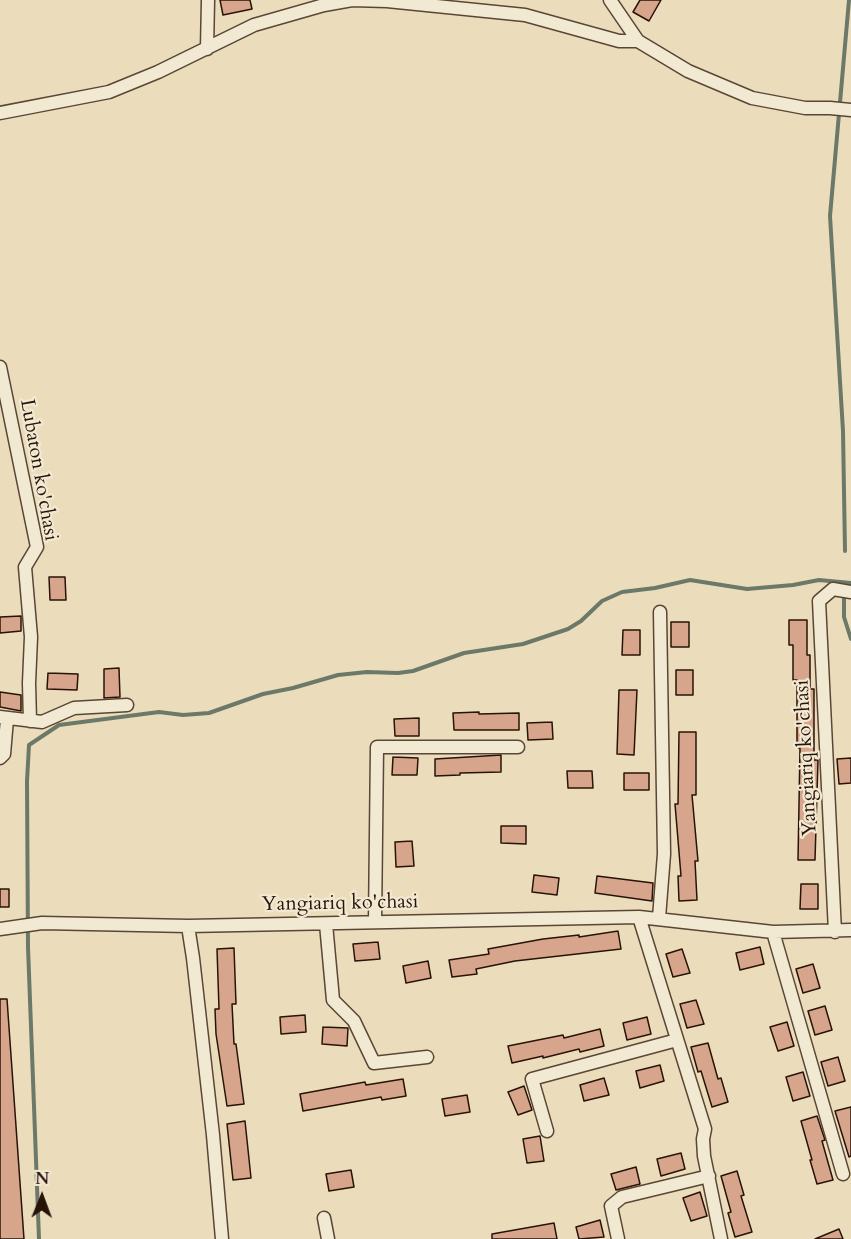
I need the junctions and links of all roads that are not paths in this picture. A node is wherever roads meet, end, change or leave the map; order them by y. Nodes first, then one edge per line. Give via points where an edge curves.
1 (208, 0) edge
2 (610, 0) edge
3 (638, 41) junction
4 (207, 49) junction
5 (848, 110) edge
6 (0, 113) edge
7 (0, 367) edge
8 (5, 416) edge
9 (851, 592) edge
10 (660, 612) dead end
11 (127, 705) dead end
12 (3, 718) edge
13 (30, 721) junction
14 (518, 747) dead end
15 (0, 758) edge
16 (639, 917) junction
17 (659, 918) junction
18 (375, 922) junction
19 (326, 924) junction
20 (188, 926) junction
21 (0, 929) edge
22 (851, 930) edge
23 (773, 932) junction
24 (835, 932) junction
25 (677, 1040) junction
26 (427, 1057) dead end
27 (547, 1131) dead end
28 (843, 1174) dead end
29 (709, 1176) junction
30 (324, 1218) dead end
31 (222, 1239) edge
32 (328, 1239) edge
33 (618, 1239) edge
34 (721, 1239) edge

1 - 4 street
2 - 3 street
3 - 4 street via 619,41 525,15 352,0 254,25
3 - 5 street via 688,71 752,98 805,108
4 - 6 street via 109,92
7 - 8 street, Lubaton ko'chasi
8 - 13 street, Lubaton ko'chasi via 37,547 25,567 31,637
9 - 24 street, Yangiariq ko'chasi via 833,589 819,601
10 - 17 street via 664,854
11 - 13 street via 74,708 42,722
12 - 13 street
12 - 15 street
14 - 18 street via 377,747
16 - 17 street, Yangiariq ko'chasi
16 - 18 street, Yangiariq ko'chasi
16 - 25 street
17 - 23 street, Yangiariq ko'chasi
18 - 19 street, Yangiariq ko'chasi
19 - 20 street, Yangiariq ko'chasi
19 - 26 street via 333,1000 354,1021 374,1063
20 - 21 street, Yangiariq ko'chasi via 42,923
20 - 31 street
22 - 24 street, Yangiariq ko'chasi
23 - 24 street, Yangiariq ko'chasi
23 - 28 street
25 - 27 street via 532,1079
25 - 29 street via 705,1129
29 - 33 street via 622,1197 611,1206
29 - 34 street
30 - 32 street

